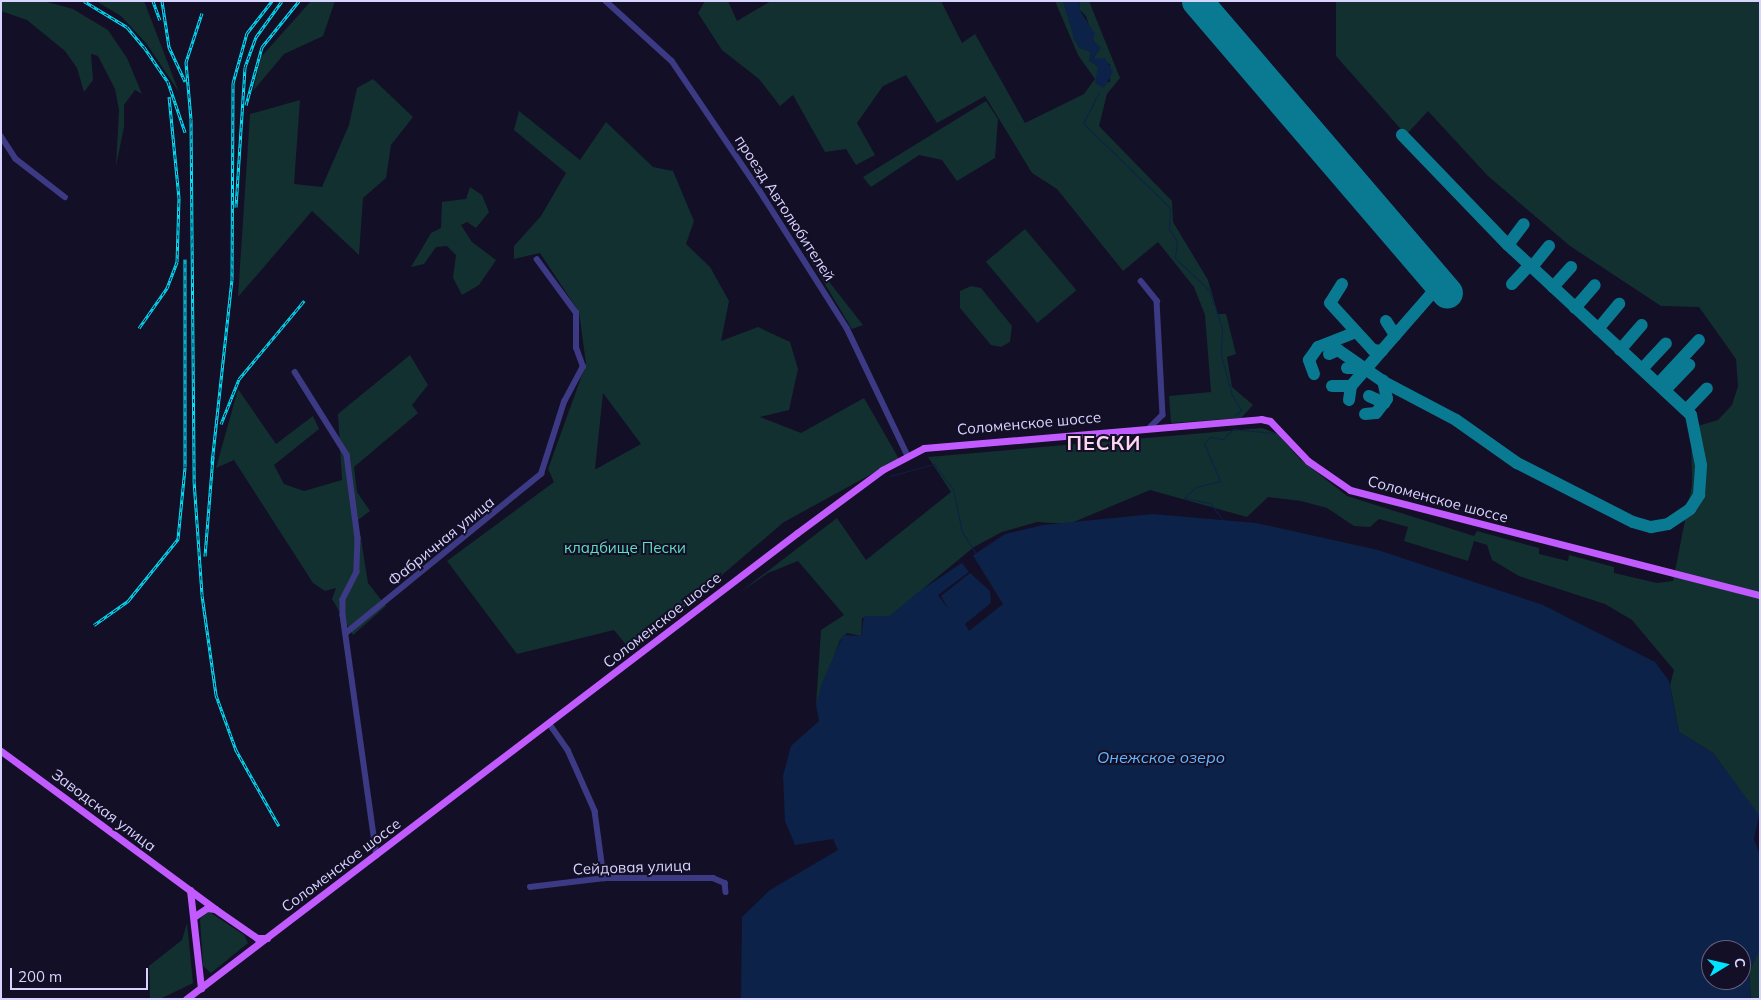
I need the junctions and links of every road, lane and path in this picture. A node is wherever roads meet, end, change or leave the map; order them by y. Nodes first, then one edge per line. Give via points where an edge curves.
1 (606, 1) edge
2 (1, 136) edge
3 (65, 197) dead end
4 (537, 260) dead end
5 (1141, 282) dead end
6 (295, 372) dead end
7 (1151, 427) junction
8 (907, 454) junction
9 (1760, 595) edge
10 (346, 633) junction
11 (549, 723) junction
12 (1, 751) edge
13 (377, 856) junction
14 (604, 878) junction
15 (530, 887) dead end
16 (190, 890) junction
17 (726, 892) dead end
18 (215, 910) junction
19 (196, 916) junction
20 (250, 934) junction
21 (268, 938) junction
22 (249, 952) junction
23 (200, 968) junction
24 (216, 977) junction
25 (202, 988) junction
26 (186, 999) edge

1 - 8 street, проезд Автолюбителей via 672,61 760,191 847,328
2 - 3 street via 16,159
4 - 10 street, Фабричная улица via 576,313 576,348 582,367 564,402 541,474
5 - 7 street via 1157,301 1163,414
6 - 10 street via 347,455 358,538 357,572 343,600
7 - 8 main road, Соломенское шоссе via 944,444
7 - 9 main road, Соломенское шоссе via 1260,419 1270,422 1308,461 1350,490
8 - 11 main road, Соломенское шоссе
10 - 13 street
11 - 13 main road, Соломенское шоссе
11 - 14 street via 586,787 602,844
12 - 16 main road, Заводская улица
13 - 21 main road, Соломенское шоссе
14 - 15 street, Сейдовая улица
14 - 17 street, Сейдовая улица via 713,878 725,883
16 - 18 main road, Заводская улица
16 - 19 main road
18 - 19 main road via 207,908
18 - 20 main road, Заводская улица
19 - 23 main road
20 - 21 main road
20 - 22 main road
21 - 22 main road, Соломенское шоссе
22 - 24 main road, Соломенское шоссе
23 - 24 main road
23 - 25 main road
24 - 25 main road, Соломенское шоссе
25 - 26 main road, Соломенское шоссе

